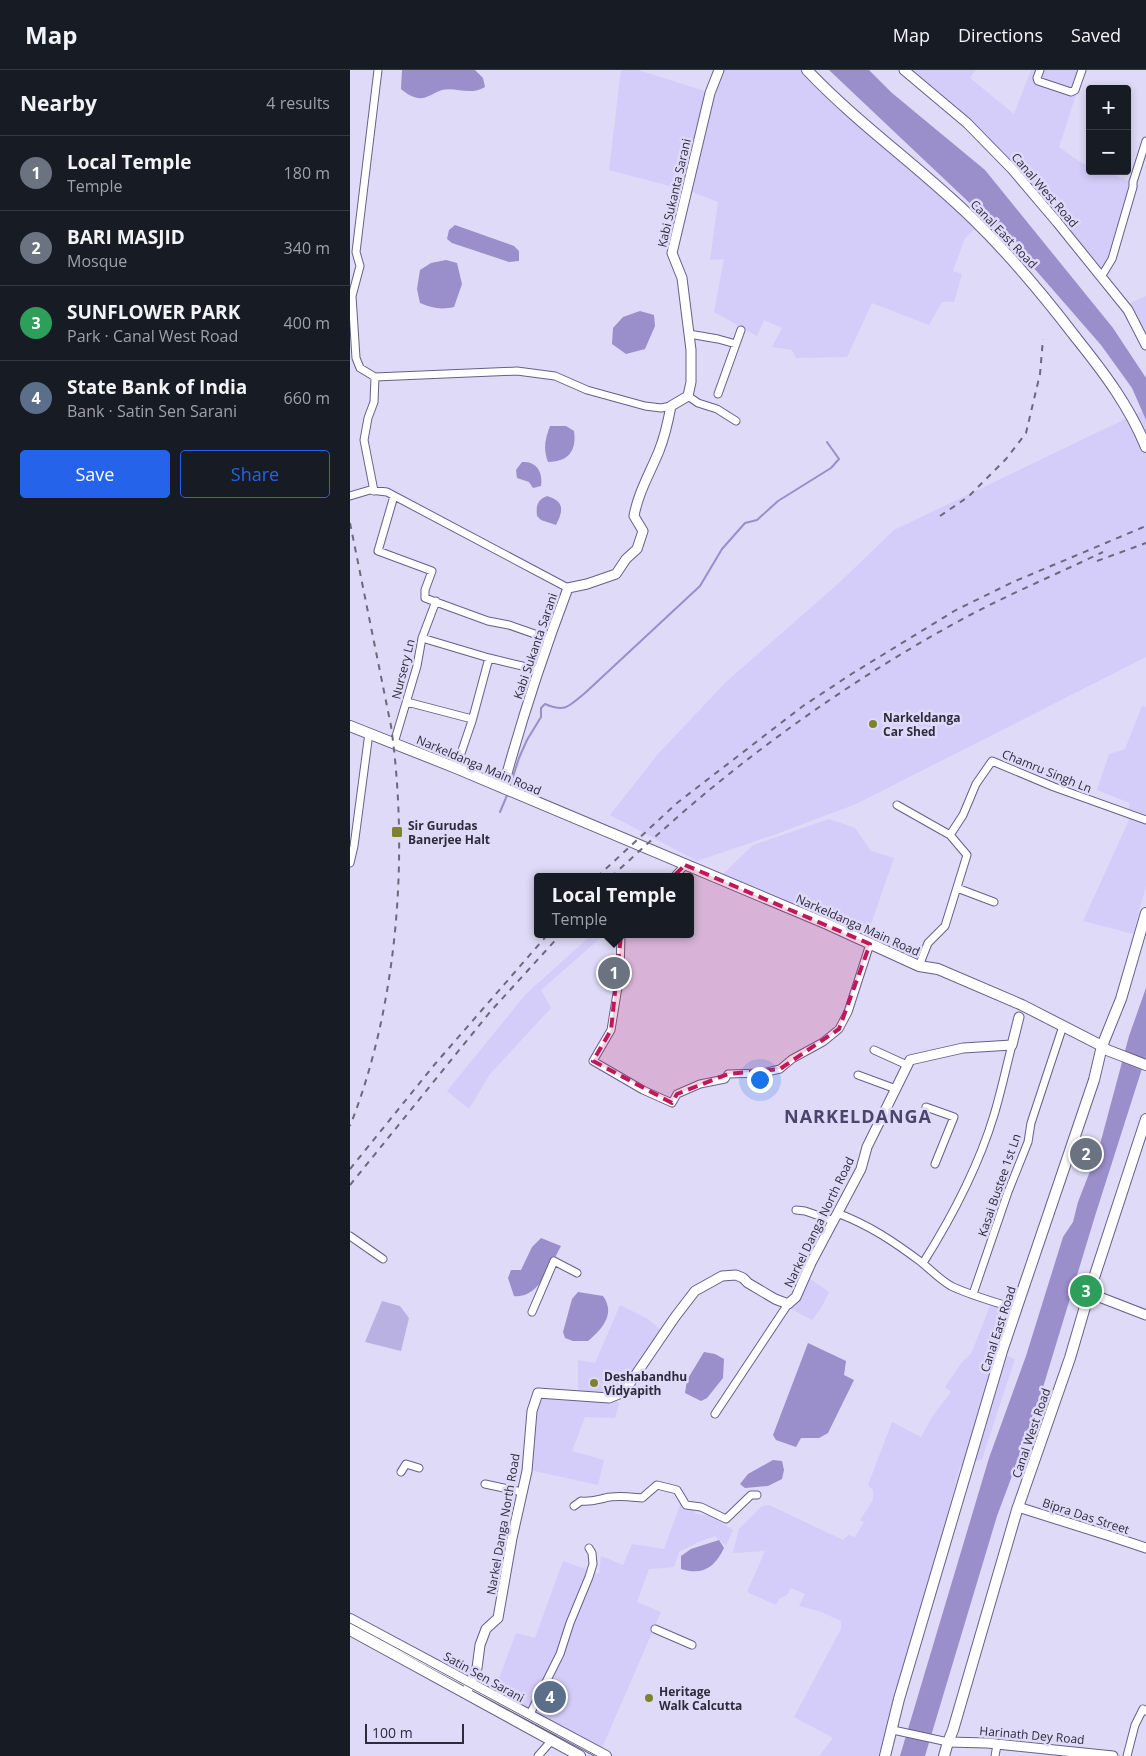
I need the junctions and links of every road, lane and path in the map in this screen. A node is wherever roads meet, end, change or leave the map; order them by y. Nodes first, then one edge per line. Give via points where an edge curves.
1 (378, 70) edge
2 (719, 70) edge
3 (807, 70) edge
4 (904, 70) edge
5 (1040, 70) edge
6 (1082, 70) edge
7 (1146, 141) edge
8 (353, 250) edge
9 (1101, 277) junction
10 (741, 330) dead end
11 (689, 334) junction
12 (736, 344) junction
13 (1146, 345) edge
14 (375, 377) junction
15 (718, 394) dead end
16 (688, 396) junction
17 (671, 406) junction
18 (736, 421) dead end
19 (1146, 447) edge
20 (374, 491) junction
21 (350, 496) edge
22 (394, 496) junction
23 (568, 588) junction
24 (436, 601) junction
25 (422, 638) junction
26 (549, 639) junction
27 (489, 658) junction
28 (539, 670) junction
29 (407, 702) junction
30 (472, 719) junction
31 (350, 726) edge
32 (369, 733) junction
33 (394, 743) junction
34 (456, 768) junction
35 (503, 788) junction
36 (897, 805) dead end
37 (1146, 820) edge
38 (950, 835) junction
39 (350, 862) edge
40 (685, 865) junction
41 (678, 873) edge
42 (957, 888) junction
43 (994, 902) dead end
44 (1146, 913) edge
45 (622, 938) edge
46 (870, 944) junction
47 (919, 966) junction
48 (1019, 1016) dead end
49 (1063, 1026) junction
50 (1012, 1045) junction
51 (1105, 1048) junction
52 (874, 1050) dead end
53 (908, 1065) junction
54 (1146, 1065) edge
55 (858, 1075) dead end
56 (896, 1089) junction
57 (926, 1107) dead end
58 (1146, 1120) edge
59 (935, 1164) dead end
60 (796, 1210) dead end
61 (836, 1217) junction
62 (350, 1236) edge
63 (383, 1259) dead end
64 (923, 1263) junction
65 (577, 1273) dead end
66 (1089, 1293) junction
67 (973, 1294) junction
68 (788, 1304) junction
69 (1017, 1309) junction
70 (532, 1312) dead end
71 (1146, 1315) edge
72 (715, 1414) dead end
73 (419, 1468) dead end
74 (400, 1472) dead end
75 (484, 1484) dead end
76 (522, 1492) junction
77 (757, 1495) dead end
78 (574, 1506) dead end
79 (1018, 1508) junction
80 (589, 1548) dead end
81 (1146, 1548) edge
82 (350, 1619) edge
83 (655, 1629) dead end
84 (350, 1630) edge
85 (692, 1645) dead end
86 (468, 1688) junction
87 (1146, 1711) edge
88 (529, 1716) junction
89 (898, 1731) junction
90 (552, 1740) junction
91 (944, 1741) junction
92 (997, 1745) junction
93 (1046, 1753) edge
94 (538, 1756) edge
95 (580, 1756) edge
96 (606, 1756) edge
97 (886, 1756) edge
98 (944, 1756) edge
99 (995, 1756) edge
100 (1113, 1756) edge
101 (1127, 1756) edge

1 - 8 street
2 - 11 street, Kabi Sukanta Sarani via 710,92 672,253 682,278
3 - 19 main road, Canal East Road via 974,219 1038,289 1109,380 1130,412
4 - 9 street, Canal West Road via 967,123 1012,169
5 - 6 street via 1038,81 1071,92 1076,90
7 - 9 street via 1112,259
8 - 14 street via 360,266 352,296 356,358 360,368
9 - 13 street, Canal West Road via 1128,310
10 - 12 street
11 - 12 street
11 - 16 street, Kabi Sukanta Sarani via 691,382
12 - 15 street
14 - 17 street via 517,371 555,376 587,390 645,406
14 - 20 street via 374,402 364,440
16 - 17 street
16 - 18 street
17 - 23 street, Kabi Sukanta Sarani via 660,449 636,503 634,516 643,531 637,549 626,558 616,574
20 - 21 street
20 - 22 street
22 - 23 street
22 - 24 street via 378,551 432,571 425,598
23 - 26 street, Kabi Sukanta Sarani
24 - 25 street, Nursery Ln
24 - 26 street
25 - 27 street
25 - 29 street, Nursery Ln
26 - 28 street, Kabi Sukanta Sarani
27 - 28 street
27 - 30 street
28 - 35 street, Kabi Sukanta Sarani
29 - 30 street
29 - 33 street, Nursery Ln
30 - 34 street
31 - 32 main road, Narkeldanga Main Road
32 - 33 main road, Narkeldanga Main Road
32 - 39 street
33 - 34 main road, Narkeldanga Main Road
34 - 35 main road, Narkeldanga Main Road
35 - 40 main road, Narkeldanga Main Road
36 - 38 street
37 - 38 street, Chamru Singh Ln via 992,761 976,784 963,816
38 - 42 street via 967,855
40 - 41 street
40 - 46 main road, Narkeldanga Main Road
42 - 43 street
42 - 47 street via 944,926 928,943
44 - 51 main road, Canal East Road
45 - 46 street via 620,975 611,1030 593,1061 672,1103 677,1094 700,1084 725,1079 728,1074 780,1069 823,1042 839,1029 848,1012
46 - 47 main road, Narkeldanga Main Road
47 - 49 main road, Narkeldanga Main Road via 938,969
48 - 50 street
49 - 51 main road, Narkeldanga Main Road
49 - 67 street, Kasai Bustee 1st Ln via 1031,1123 1028,1142
50 - 53 street via 963,1048 910,1060
50 - 64 street via 994,1116 970,1179
51 - 54 main road, Narkeldanga Main Road
51 - 69 main road, Canal East Road
52 - 53 street
53 - 56 street, Narkel Danga North Road
55 - 56 street
56 - 61 street, Narkel Danga North Road
57 - 59 street via 954,1117
58 - 66 main road, Canal West Road
60 - 61 street
61 - 64 street via 862,1223
61 - 68 street, Narkel Danga North Road via 796,1297
62 - 63 street
64 - 67 street via 950,1285
65 - 70 street via 554,1261
66 - 71 street
66 - 79 main road, Canal West Road
67 - 69 street
68 - 72 street
68 - 76 street, Narkel Danga North Road via 736,1275 722,1276 696,1291 624,1392 610,1398 538,1393 532,1411
69 - 89 main road, Canal East Road via 901,1692
73 - 74 street via 406,1464
75 - 76 street
76 - 86 street, Narkel Danga North Road via 498,1618 486,1629 477,1668
77 - 78 street via 750,1495 726,1519 701,1507 686,1505 677,1490 657,1485 642,1498 619,1496 581,1501
79 - 81 street, Bipra Das Street
79 - 91 main road, Canal West Road via 953,1730
80 - 88 street via 593,1564 590,1577 560,1654
82 - 86 main road, Satin Sen Sarani
83 - 85 street
84 - 86 main road, Satin Sen Sarani
86 - 88 main road, Satin Sen Sarani
86 - 90 main road, Satin Sen Sarani
87 - 101 street via 1143,1710 1135,1725
88 - 96 main road, Satin Sen Sarani
89 - 91 street
89 - 97 main road, Canal East Road
90 - 94 street
90 - 95 main road, Satin Sen Sarani
91 - 92 street, Harinath Dey Road
91 - 98 main road, Canal West Road
92 - 93 street, Harinath Dey Road
92 - 99 street
93 - 100 street, Harinath Dey Road

